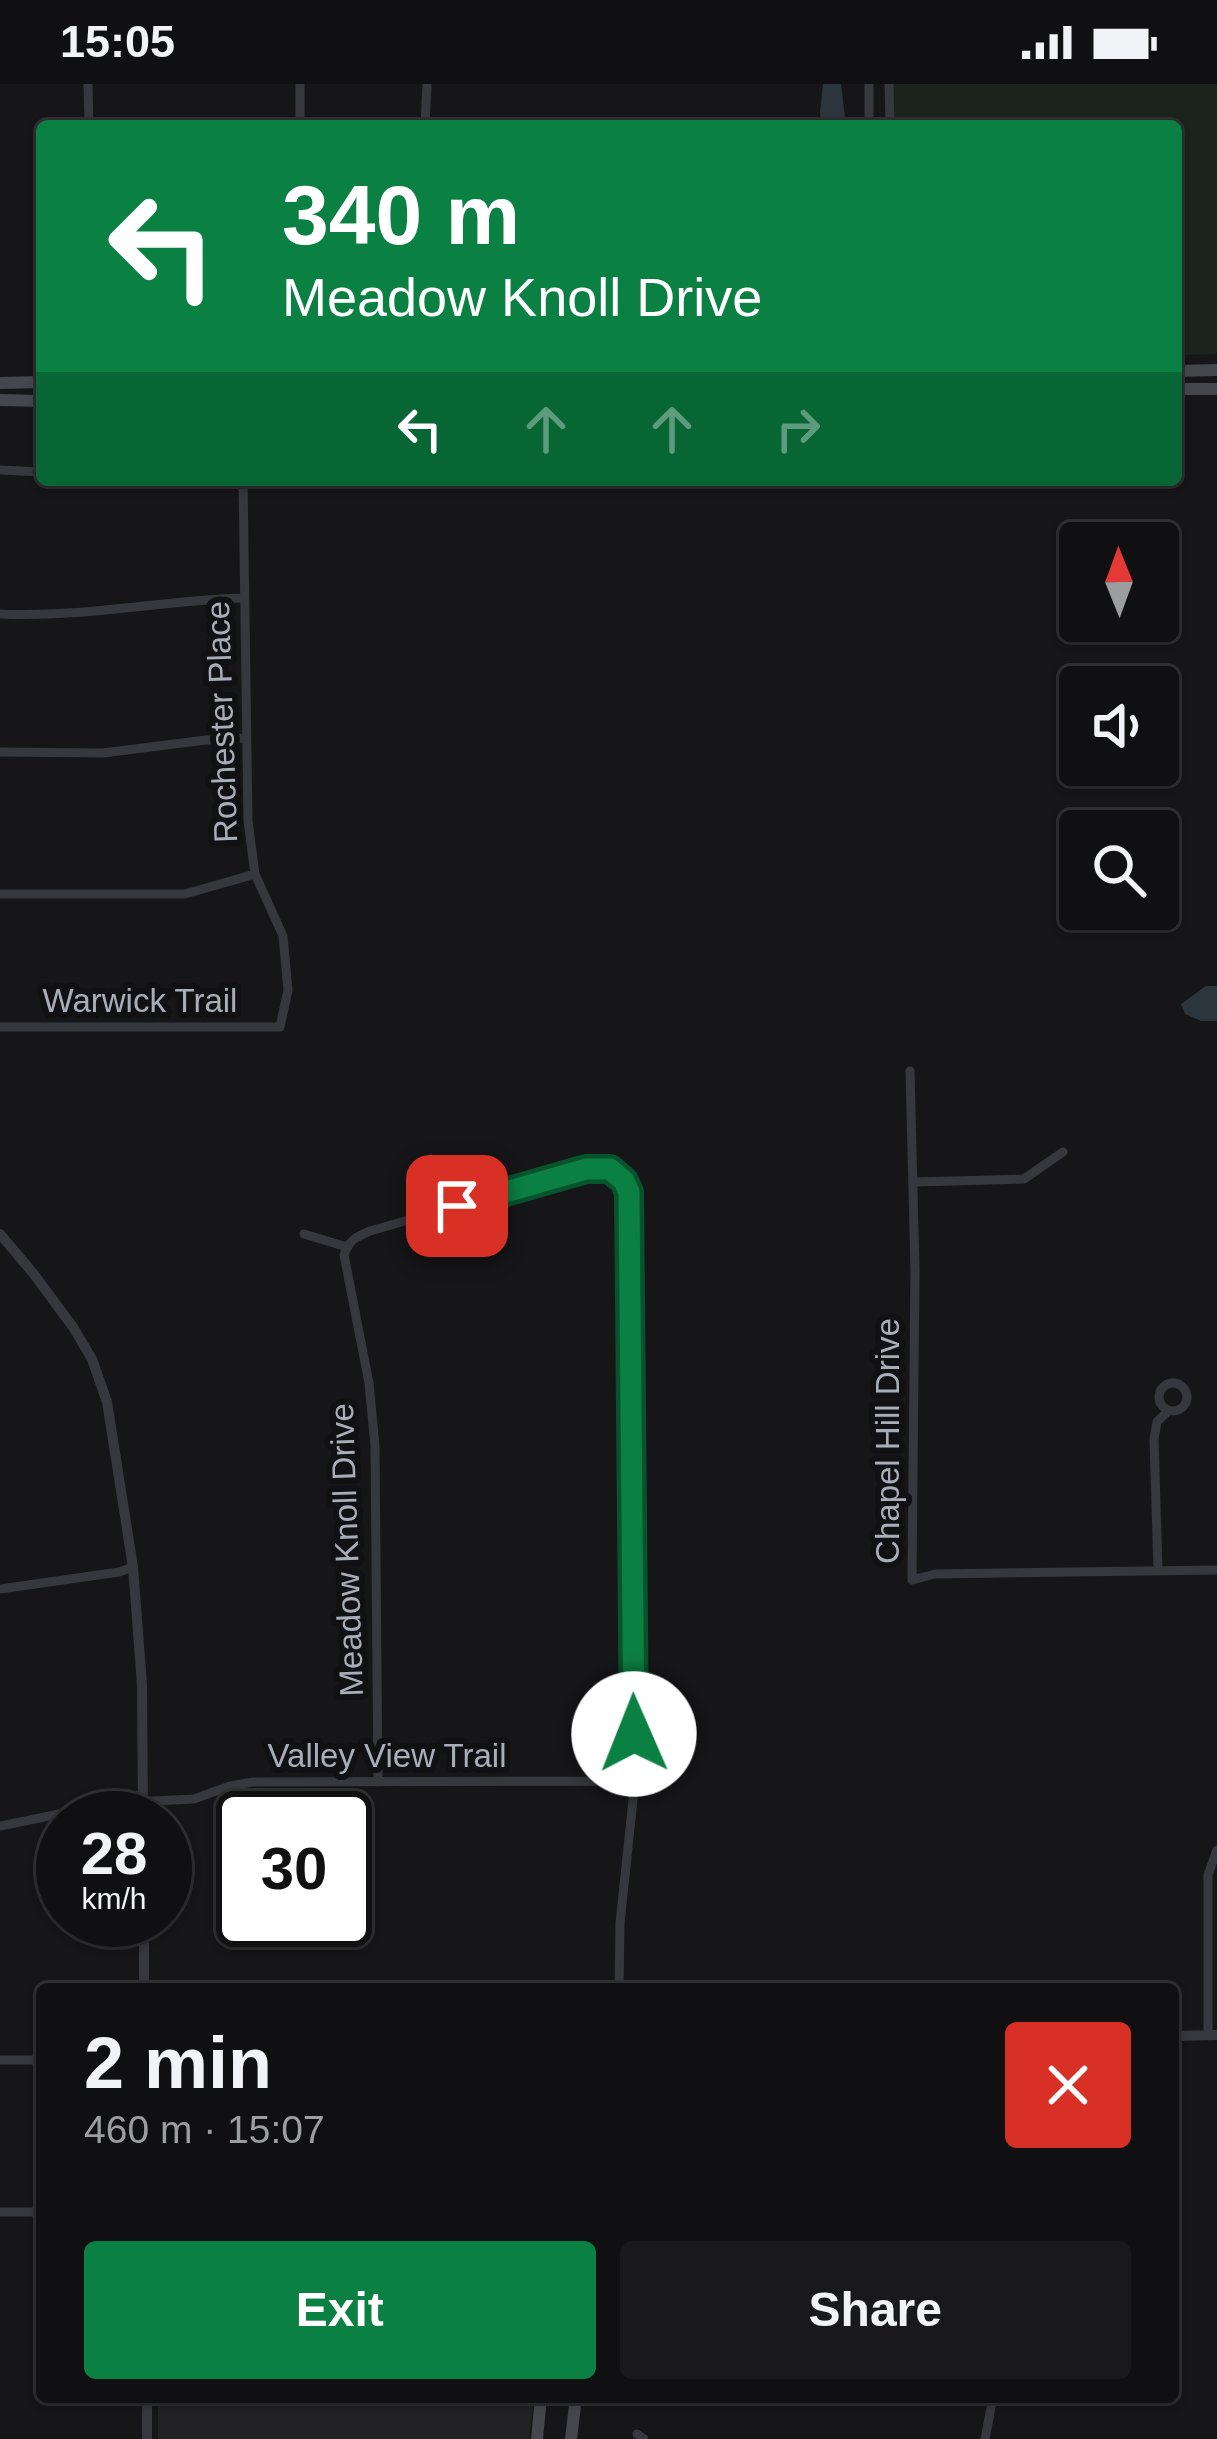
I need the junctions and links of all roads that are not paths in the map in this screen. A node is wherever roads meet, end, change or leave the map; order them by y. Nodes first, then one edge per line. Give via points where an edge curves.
1 (88, 84) edge
2 (300, 84) edge
3 (427, 84) edge
4 (868, 84) edge
5 (889, 84) edge
6 (89, 120) edge
7 (300, 120) edge
8 (425, 120) edge
9 (869, 120) edge
10 (890, 120) edge
11 (1217, 370) edge
12 (1182, 371) edge
13 (0, 382) edge
14 (36, 382) edge
15 (1182, 389) edge
16 (1217, 389) edge
17 (0, 400) edge
18 (36, 401) edge
19 (0, 470) edge
20 (36, 472) edge
21 (243, 486) edge
22 (244, 598) junction
23 (0, 614) edge
24 (245, 738) junction
25 (0, 752) edge
26 (255, 874) junction
27 (0, 894) edge
28 (280, 1027) joint
29 (0, 1028) edge
30 (910, 1071) dead end
31 (1064, 1152) dead end
32 (914, 1182) junction
33 (0, 1234) edge
34 (304, 1234) dead end
35 (347, 1246) junction
36 (1167, 1412) dead end
37 (133, 1567) junction
38 (1158, 1570) junction
39 (1217, 1570) edge
40 (0, 1588) edge
41 (635, 1781) junction
42 (378, 1782) junction
43 (143, 1791) edge
44 (192, 1799) edge
45 (36, 1819) edge
46 (0, 1826) edge
47 (1217, 1850) edge
48 (144, 1947) edge
49 (144, 1983) edge
50 (620, 1983) edge
51 (1213, 2035) edge
52 (1179, 2036) edge
53 (0, 2060) edge
54 (36, 2060) edge
55 (0, 2212) edge
56 (36, 2212) edge
57 (147, 2403) edge
58 (540, 2403) edge
59 (575, 2403) edge
60 (992, 2403) edge
61 (147, 2439) edge
62 (537, 2439) edge
63 (571, 2439) edge
64 (985, 2439) edge

1 - 6 street
2 - 7 street
3 - 8 street
4 - 9 street
5 - 10 street
11 - 12 main road
13 - 14 main road
15 - 16 main road
17 - 18 main road
19 - 20 street
21 - 22 street, Rochester Place
22 - 23 street
22 - 24 street, Rochester Place
24 - 25 street via 103,753
24 - 26 street, Rochester Place
26 - 27 street via 184,894
26 - 28 street, Rochester Place via 283,936 288,990
28 - 29 street, Warwick Trail
30 - 32 street, Chapel Hill Drive
31 - 32 street via 1024,1179
32 - 38 street, Chapel Hill Drive via 912,1580
33 - 37 street via 92,1360 107,1402
34 - 35 street
35 - 41 street via 370,1231 586,1169 610,1169 624,1181 631,1201
35 - 42 street, Meadow Knoll Drive via 375,1446
36 - 38 street via 1154,1439
37 - 40 street
37 - 43 street
38 - 39 street, Chapel Hill Drive
41 - 42 street, Valley View Trail
41 - 50 street
42 - 44 street, Valley View Trail via 253,1782
45 - 46 street, Valley View Trail
47 - 51 street via 1208,1875
48 - 49 street
51 - 52 street
53 - 54 street
55 - 56 street
57 - 61 street
58 - 62 main road
59 - 63 main road
60 - 64 street

